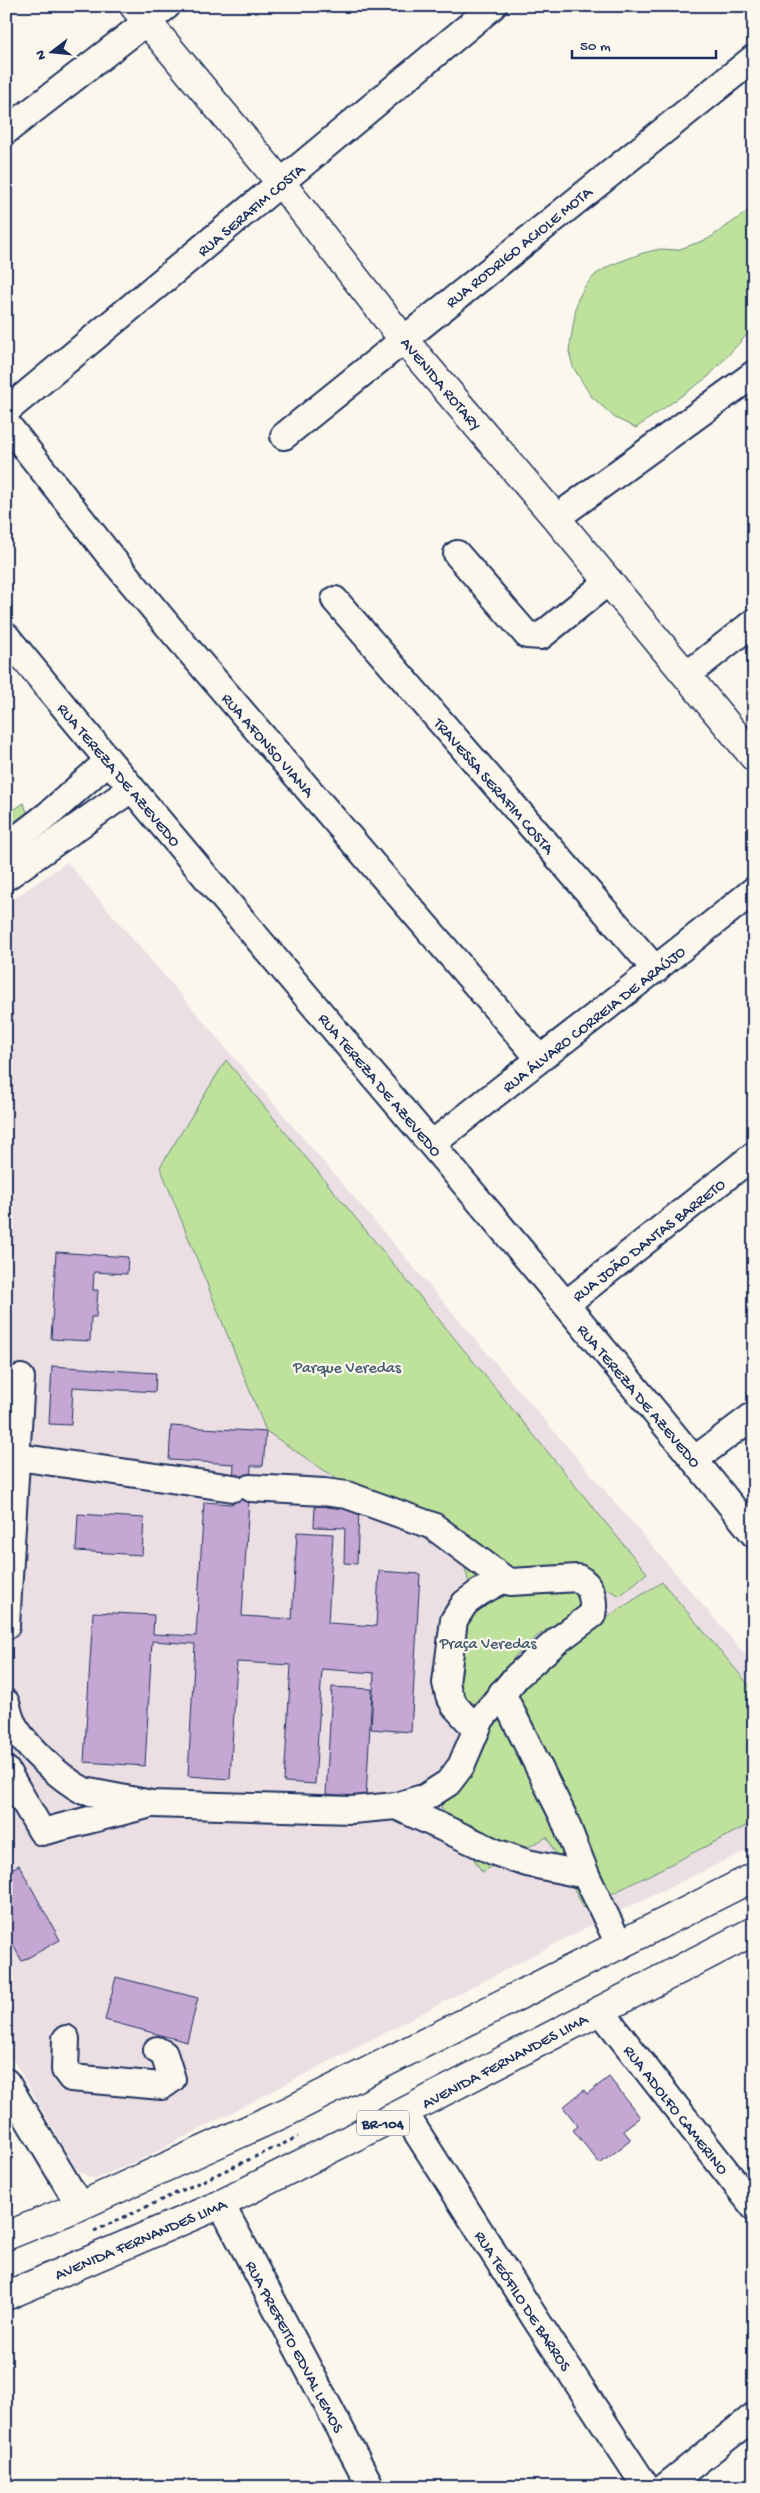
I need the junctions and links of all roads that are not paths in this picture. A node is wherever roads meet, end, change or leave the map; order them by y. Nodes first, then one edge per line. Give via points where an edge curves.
1 (493, 6) edge
2 (149, 12) edge
3 (754, 58) edge
4 (6, 131) edge
5 (281, 183) junction
6 (403, 339) junction
7 (754, 374) edge
8 (6, 411) edge
9 (6, 423) edge
10 (284, 436) dead end
11 (556, 518) junction
12 (457, 554) dead end
13 (609, 581) junction
14 (335, 600) dead end
15 (754, 622) edge
16 (6, 636) edge
17 (686, 675) junction
18 (754, 757) edge
19 (108, 761) junction
20 (131, 789) junction
21 (6, 847) edge
22 (6, 877) edge
23 (754, 890) edge
24 (656, 970) junction
25 (540, 1058) junction
26 (432, 1144) junction
27 (754, 1155) edge
28 (566, 1304) junction
29 (21, 1378) dead end
30 (754, 1415) edge
31 (17, 1457) junction
32 (694, 1460) junction
33 (754, 1534) edge
34 (504, 1580) junction
35 (6, 1626) edge
36 (502, 1693) junction
37 (8, 1716) edge
38 (476, 1730) junction
39 (17, 1750) edge
40 (6, 1770) edge
41 (152, 1804) junction
42 (396, 1806) junction
43 (586, 1875) junction
44 (754, 1878) edge
45 (753, 1933) edge
46 (620, 1946) junction
47 (600, 2010) junction
48 (66, 2039) dead end
49 (157, 2050) dead end
50 (6, 2082) edge
51 (404, 2112) junction
52 (221, 2204) junction
53 (80, 2206) junction
54 (754, 2207) edge
55 (6, 2236) edge
56 (6, 2296) edge
57 (754, 2416) edge
58 (371, 2487) edge
59 (646, 2487) edge
60 (665, 2487) edge

1 - 5 street, RUA SERAFIM COSTA
2 - 4 street
2 - 5 main road, AVENIDA ROTARY
3 - 6 street, RUA RODRIGO ACIOLE MOTA
5 - 6 main road, AVENIDA ROTARY
5 - 8 street, RUA SERAFIM COSTA
6 - 10 street, RUA RODRIGO ACIOLE MOTA
6 - 11 main road, AVENIDA ROTARY
7 - 11 street
9 - 25 street, RUA AFONSO VIANA via 174,633
11 - 13 main road, AVENIDA ROTARY
12 - 13 street via 526,635 534,637 541,636
13 - 17 main road, AVENIDA ROTARY
14 - 24 street, TRAVESSA SERAFIM COSTA
15 - 17 street
16 - 19 street, RUA TEREZA DE AZEVEDO
17 - 18 main road, AVENIDA ROTARY
19 - 20 street, RUA TEREZA DE AZEVEDO
19 - 21 street
20 - 22 street
20 - 26 street, RUA TEREZA DE AZEVEDO
23 - 24 street, RUA ÁLVARO CORREIA DE ARAÚJO
24 - 25 street, RUA ÁLVARO CORREIA DE ARAÚJO
25 - 26 street, RUA ÁLVARO CORREIA DE ARAÚJO
26 - 28 street, RUA TEREZA DE AZEVEDO
27 - 28 street, RUA JOÃO DANTAS BARRETO
28 - 32 street, RUA TEREZA DE AZEVEDO
29 - 31 street
30 - 32 street
31 - 34 street via 241,1488 347,1495 433,1526
31 - 35 street
32 - 33 street, RUA TEREZA DE AZEVEDO
34 - 36 street via 578,1578 590,1589 594,1606 592,1615 516,1676
34 - 38 street via 465,1603 454,1620 448,1689 455,1706
36 - 38 street
36 - 43 street via 563,1816
37 - 39 street
38 - 42 street via 461,1766 448,1783 426,1797
39 - 41 street via 84,1791
40 - 41 street via 42,1832
41 - 42 street via 352,1810
42 - 43 street via 496,1852 527,1863
43 - 46 street
44 - 46 main road
45 - 47 main road, AVENIDA FERNANDES LIMA / BR-104
46 - 53 main road via 290,2111
47 - 51 main road, AVENIDA FERNANDES LIMA / BR-104
47 - 54 street, RUA ADOLFO CAMERINO
48 - 49 street via 65,2070 71,2078 162,2086 172,2079 164,2054
50 - 53 street
51 - 52 main road, AVENIDA FERNANDES LIMA / BR-104
51 - 59 street, RUA TEÓFILO DE BARROS
52 - 56 main road, AVENIDA FERNANDES LIMA / BR-104
52 - 58 street, RUA PREFEITO EDVAL LEMOS
53 - 55 main road
57 - 60 street

